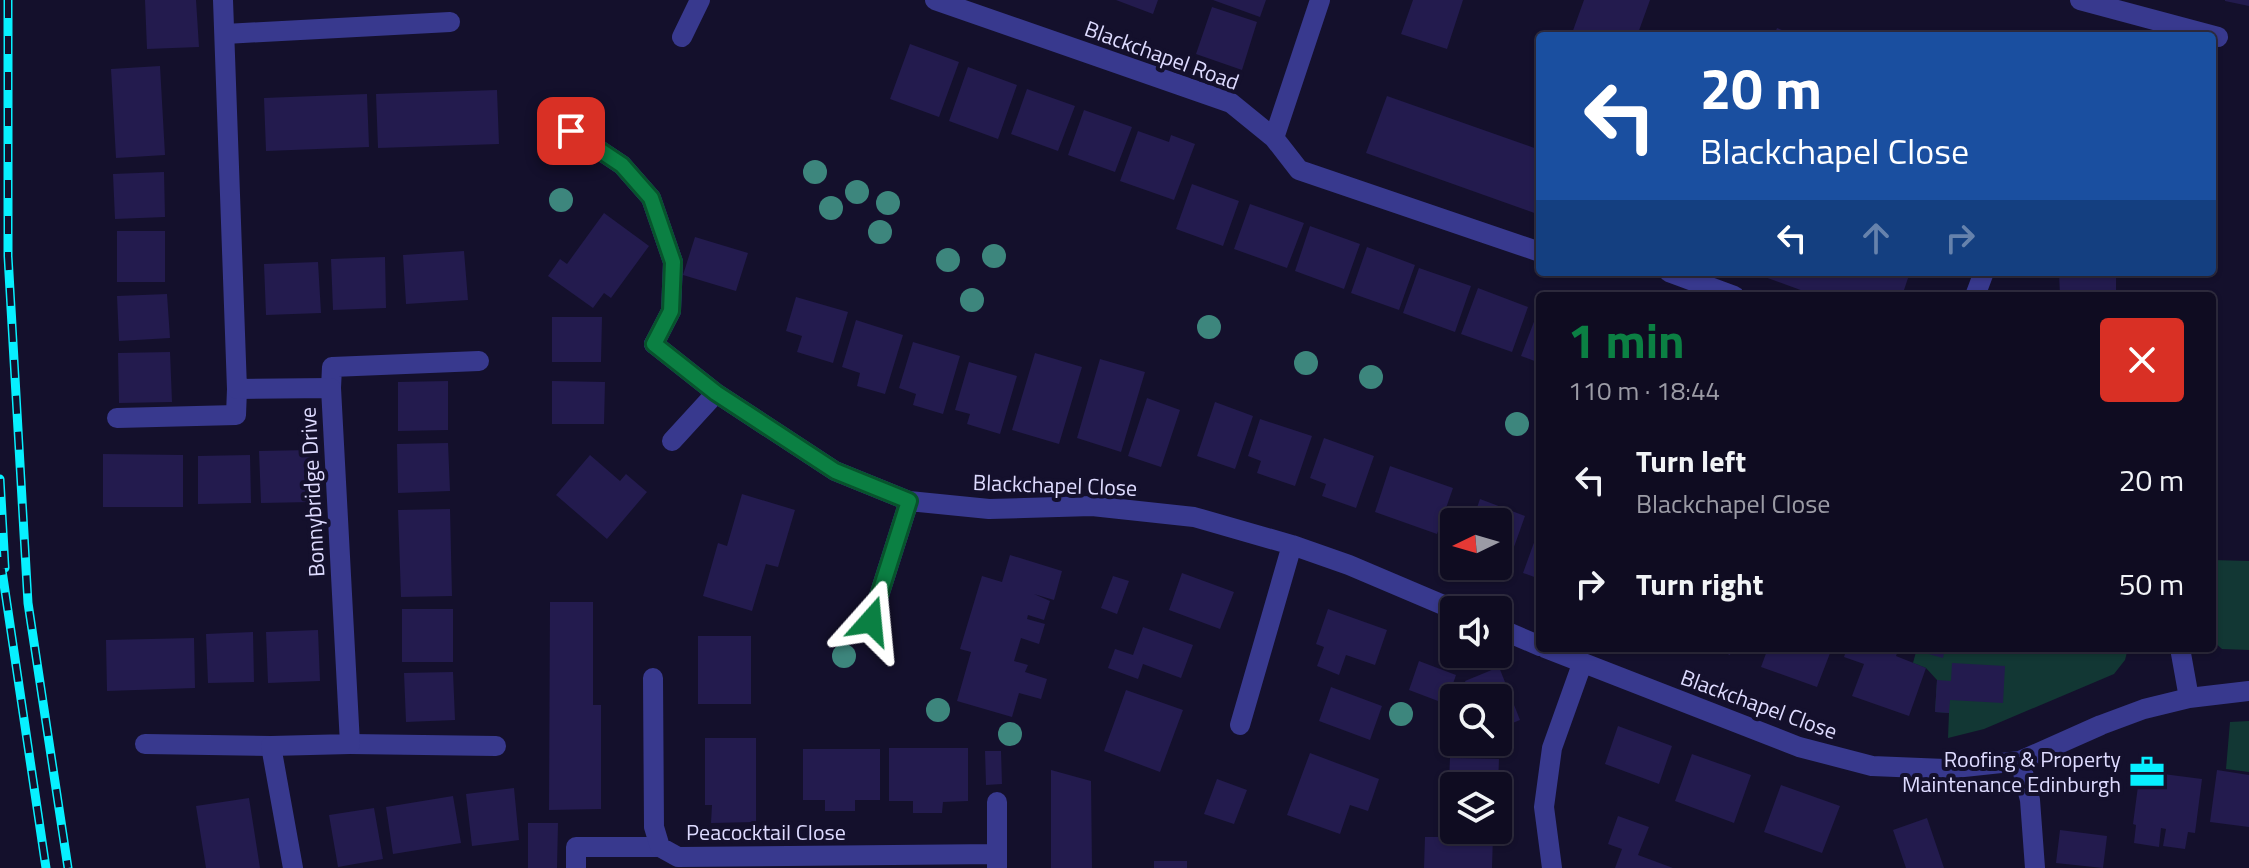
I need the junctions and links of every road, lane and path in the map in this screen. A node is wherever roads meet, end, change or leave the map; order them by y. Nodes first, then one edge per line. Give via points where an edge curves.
1 (223, 0) edge
2 (700, 0) edge
3 (935, 0) edge
4 (1320, 0) edge
5 (2080, 0) edge
6 (450, 22) dead end
7 (2199, 32) edge
8 (225, 34) junction
9 (682, 37) dead end
10 (571, 131) dead end
11 (1274, 138) junction
12 (1536, 251) edge
13 (1680, 276) edge
14 (1723, 292) edge
15 (479, 361) dead end
16 (331, 388) junction
17 (237, 389) junction
18 (716, 393) junction
19 (117, 418) dead end
20 (672, 441) dead end
21 (909, 501) junction
22 (1292, 545) junction
23 (1440, 604) edge
24 (871, 621) dead end
25 (1512, 634) edge
26 (1536, 644) edge
27 (1554, 652) edge
28 (2181, 652) edge
29 (1582, 664) junction
30 (653, 678) dead end
31 (2249, 691) edge
32 (2189, 698) junction
33 (1240, 725) dead end
34 (145, 744) dead end
35 (350, 744) junction
36 (271, 746) junction
37 (496, 746) dead end
38 (2020, 761) junction
39 (997, 802) dead end
40 (660, 847) junction
41 (997, 861) edge
42 (293, 868) edge
43 (576, 868) edge
44 (1552, 868) edge
45 (2035, 868) edge

1 - 8 street
2 - 9 street
3 - 11 street, Blackchapel Road via 1231,103
4 - 11 street
5 - 7 street
6 - 8 street
8 - 17 street
10 - 18 street, Blackchapel Close via 622,165 651,198 673,262 671,311 654,344
11 - 12 street, Blackchapel Road via 1299,170
13 - 14 street
15 - 16 street via 332,367
16 - 17 street, Bonnybridge Drive
16 - 35 street, Bonnybridge Drive
17 - 19 street via 236,415
18 - 20 street
18 - 21 street, Blackchapel Close via 835,471
21 - 22 street, Blackchapel Close via 989,509 1092,506 1194,517
21 - 24 street
22 - 23 street, Blackchapel Close
22 - 33 street
25 - 26 street, Blackchapel Close
27 - 29 street, Blackchapel Close
28 - 32 street
29 - 38 street, Blackchapel Close via 1799,747 1872,766 1945,769
29 - 44 street via 1552,748 1544,807
30 - 40 street, Peacocktail Close via 654,827
31 - 32 street, Blackchapel Close
32 - 38 street, Blackchapel Close via 2101,725
34 - 36 street
35 - 36 street
35 - 37 street
36 - 42 street
38 - 45 street via 2030,800
39 - 41 street, Peacocktail Close
40 - 41 street, Peacocktail Close via 678,857
40 - 43 street via 576,847

